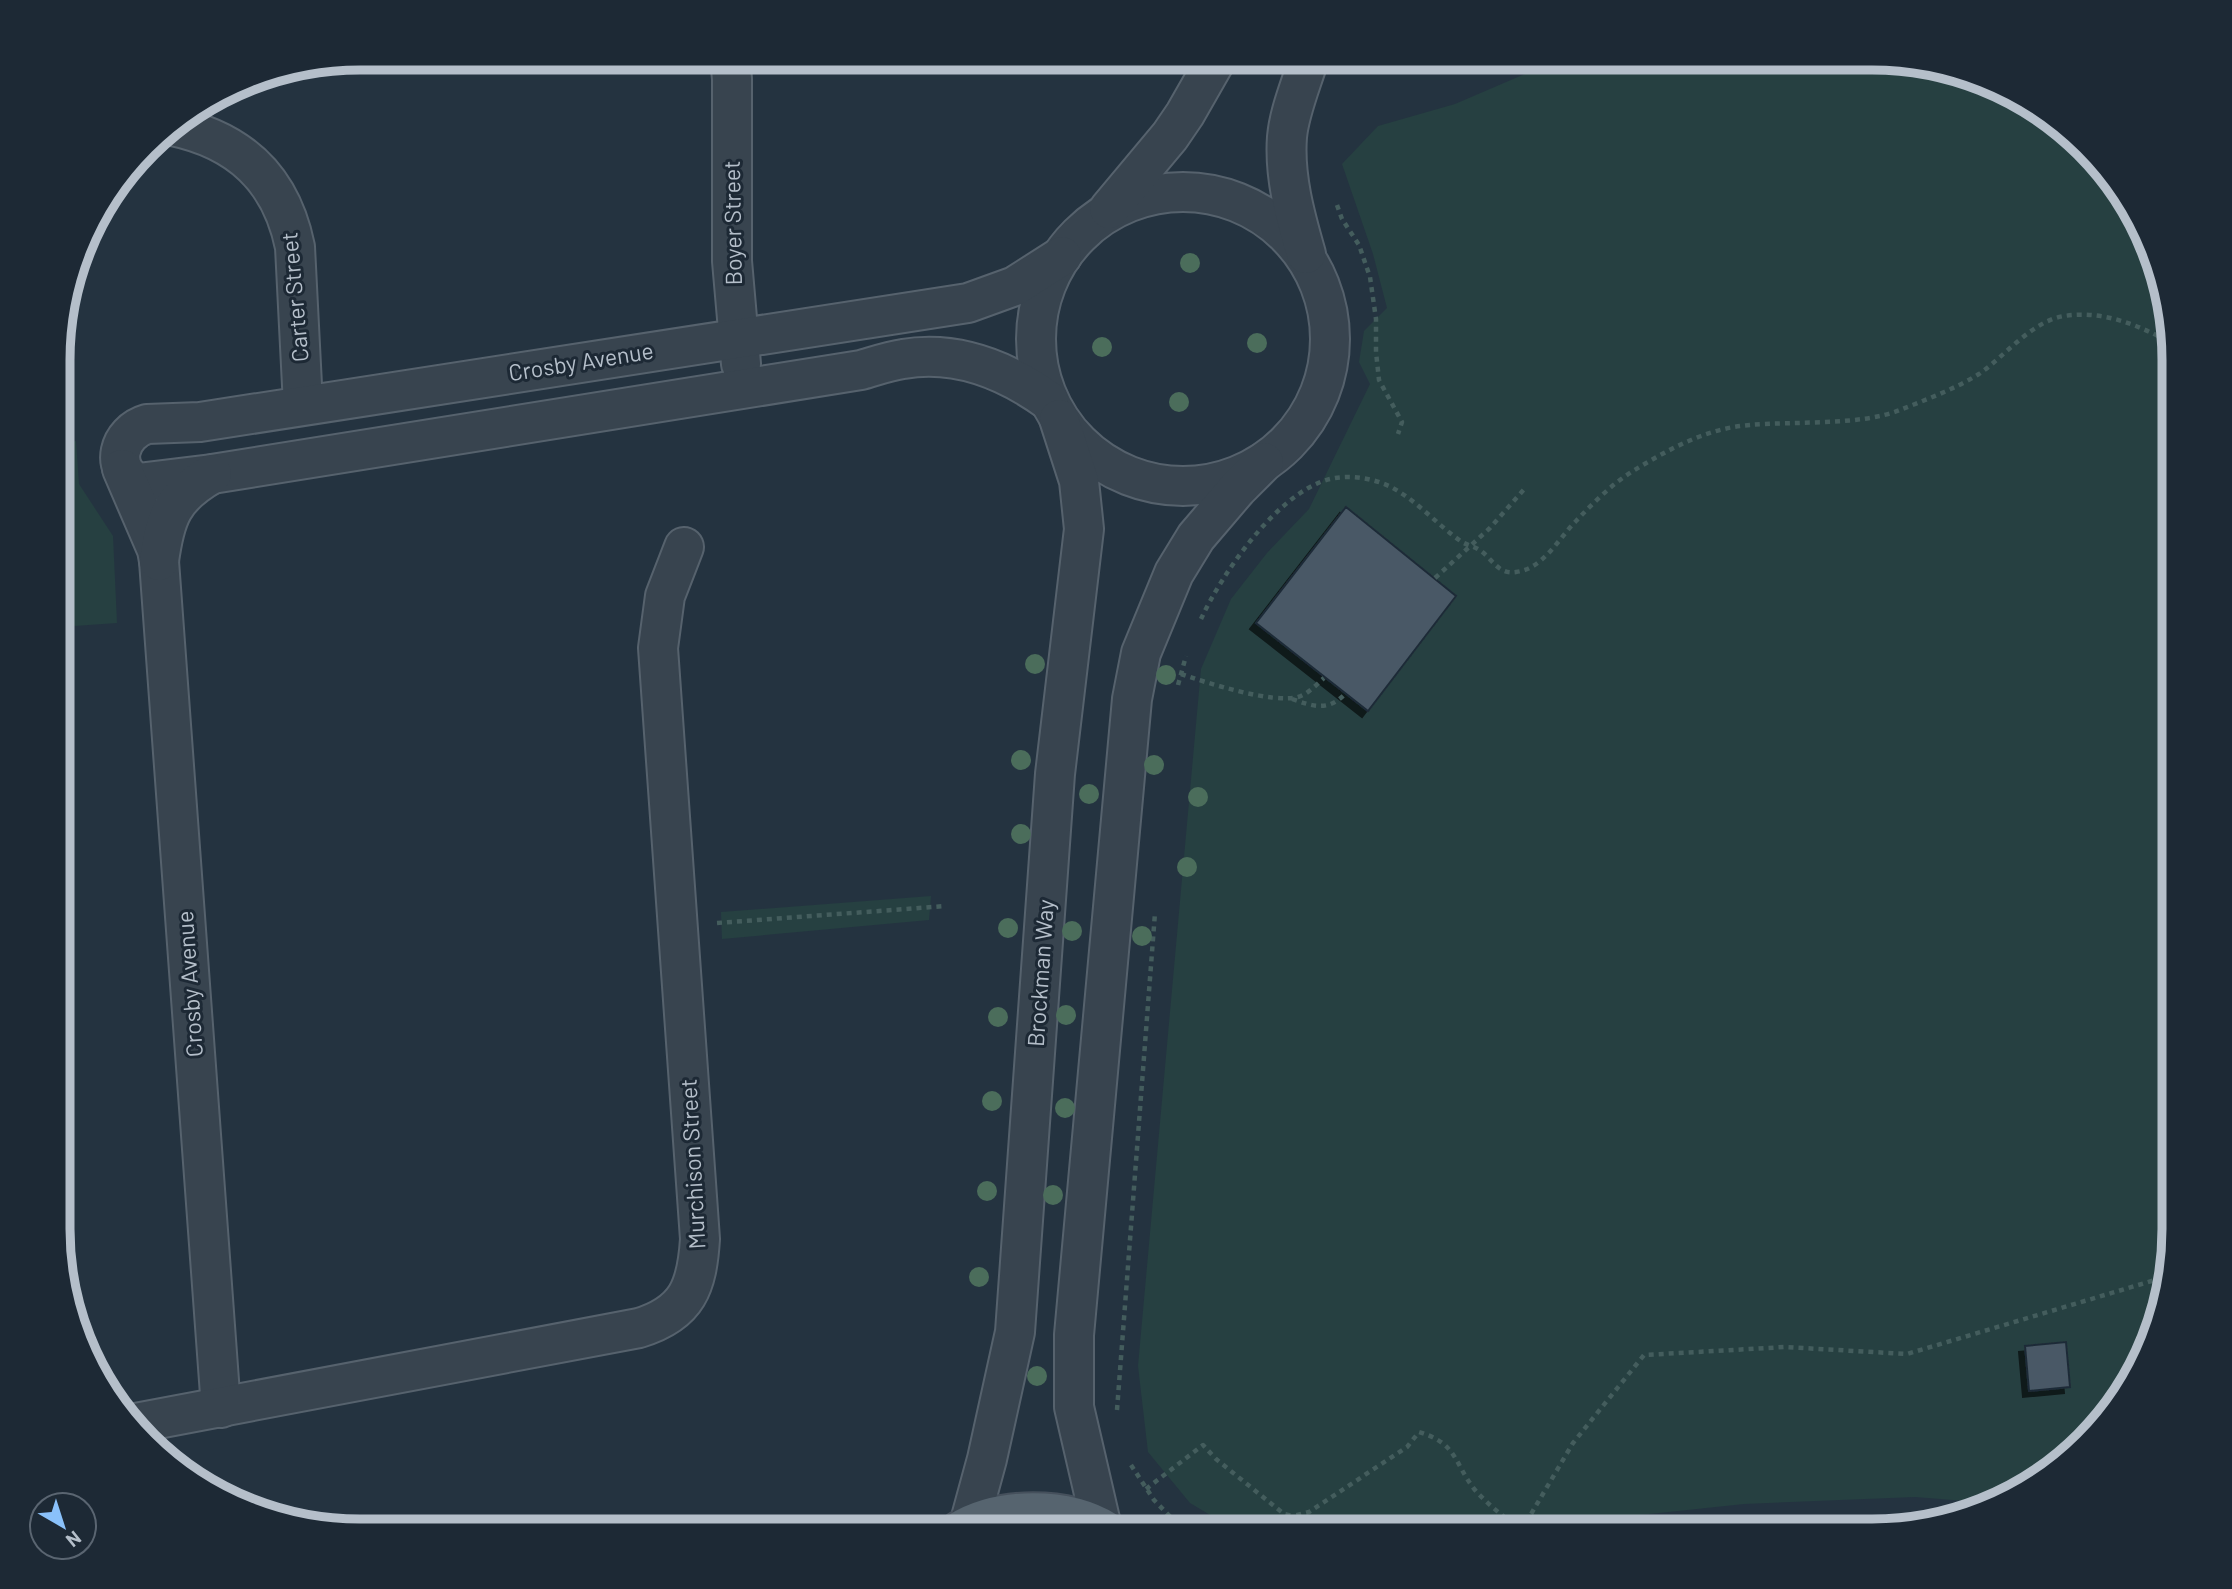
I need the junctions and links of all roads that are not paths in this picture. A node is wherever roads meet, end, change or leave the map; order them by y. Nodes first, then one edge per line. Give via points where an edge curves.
1 (731, 70) edge
2 (1210, 70) edge
3 (1306, 70) edge
4 (185, 129) edge
5 (1105, 214) junction
6 (1062, 256) junction
7 (1307, 258) junction
8 (738, 338) junction
9 (743, 387) junction
10 (303, 405) junction
11 (1054, 410) junction
12 (1264, 462) junction
13 (122, 469) junction
14 (212, 474) junction
15 (684, 547) dead end
16 (159, 561) junction
17 (221, 1408) junction
18 (144, 1422) edge
19 (967, 1519) edge
20 (992, 1519) edge
21 (1076, 1519) edge
22 (1102, 1519) edge

1 - 8 street, Boyer Street via 732,261
2 - 5 street via 1170,136
3 - 7 street via 1287,143 1289,184
4 - 10 street, Carter Street via 237,152 261,174 287,216 296,247
5 - 6 street via 1081,232
5 - 7 street via 1154,194 1189,191 1224,196 1256,210 1284,230
6 - 8 street, Crosby Avenue via 1015,286 968,303
6 - 11 street, Brockman Way via 1045,285 1035,335 1038,369
7 - 12 street via 1322,288 1330,322 1325,380 1295,434
8 - 9 street, Boyer Street
8 - 10 street, Crosby Avenue
9 - 11 street, Crosby Avenue via 930,356 991,368 1032,389
9 - 14 street, Crosby Avenue
10 - 13 street, Crosby Avenue via 200,422 147,424 131,433 122,447
11 - 12 street via 1070,434 1096,458 1144,482 1179,487 1215,483
11 - 19 street, Brockman Way via 1079,481 1084,529 1055,774 1015,1332 987,1459
12 - 22 street via 1196,537 1174,573 1140,653 1132,699 1073,1335 1074,1407
13 - 14 street, Crosby Avenue via 138,483
13 - 16 street, Crosby Avenue
14 - 16 street, Crosby Avenue via 183,494 172,510 163,531
15 - 17 street, Murchison Street via 665,596 658,648 700,1239 691,1290 662,1320 619,1332
16 - 17 street, Crosby Avenue
17 - 18 street, Murchison Street
20 - 21 main road via 1013,1512 1059,1513

